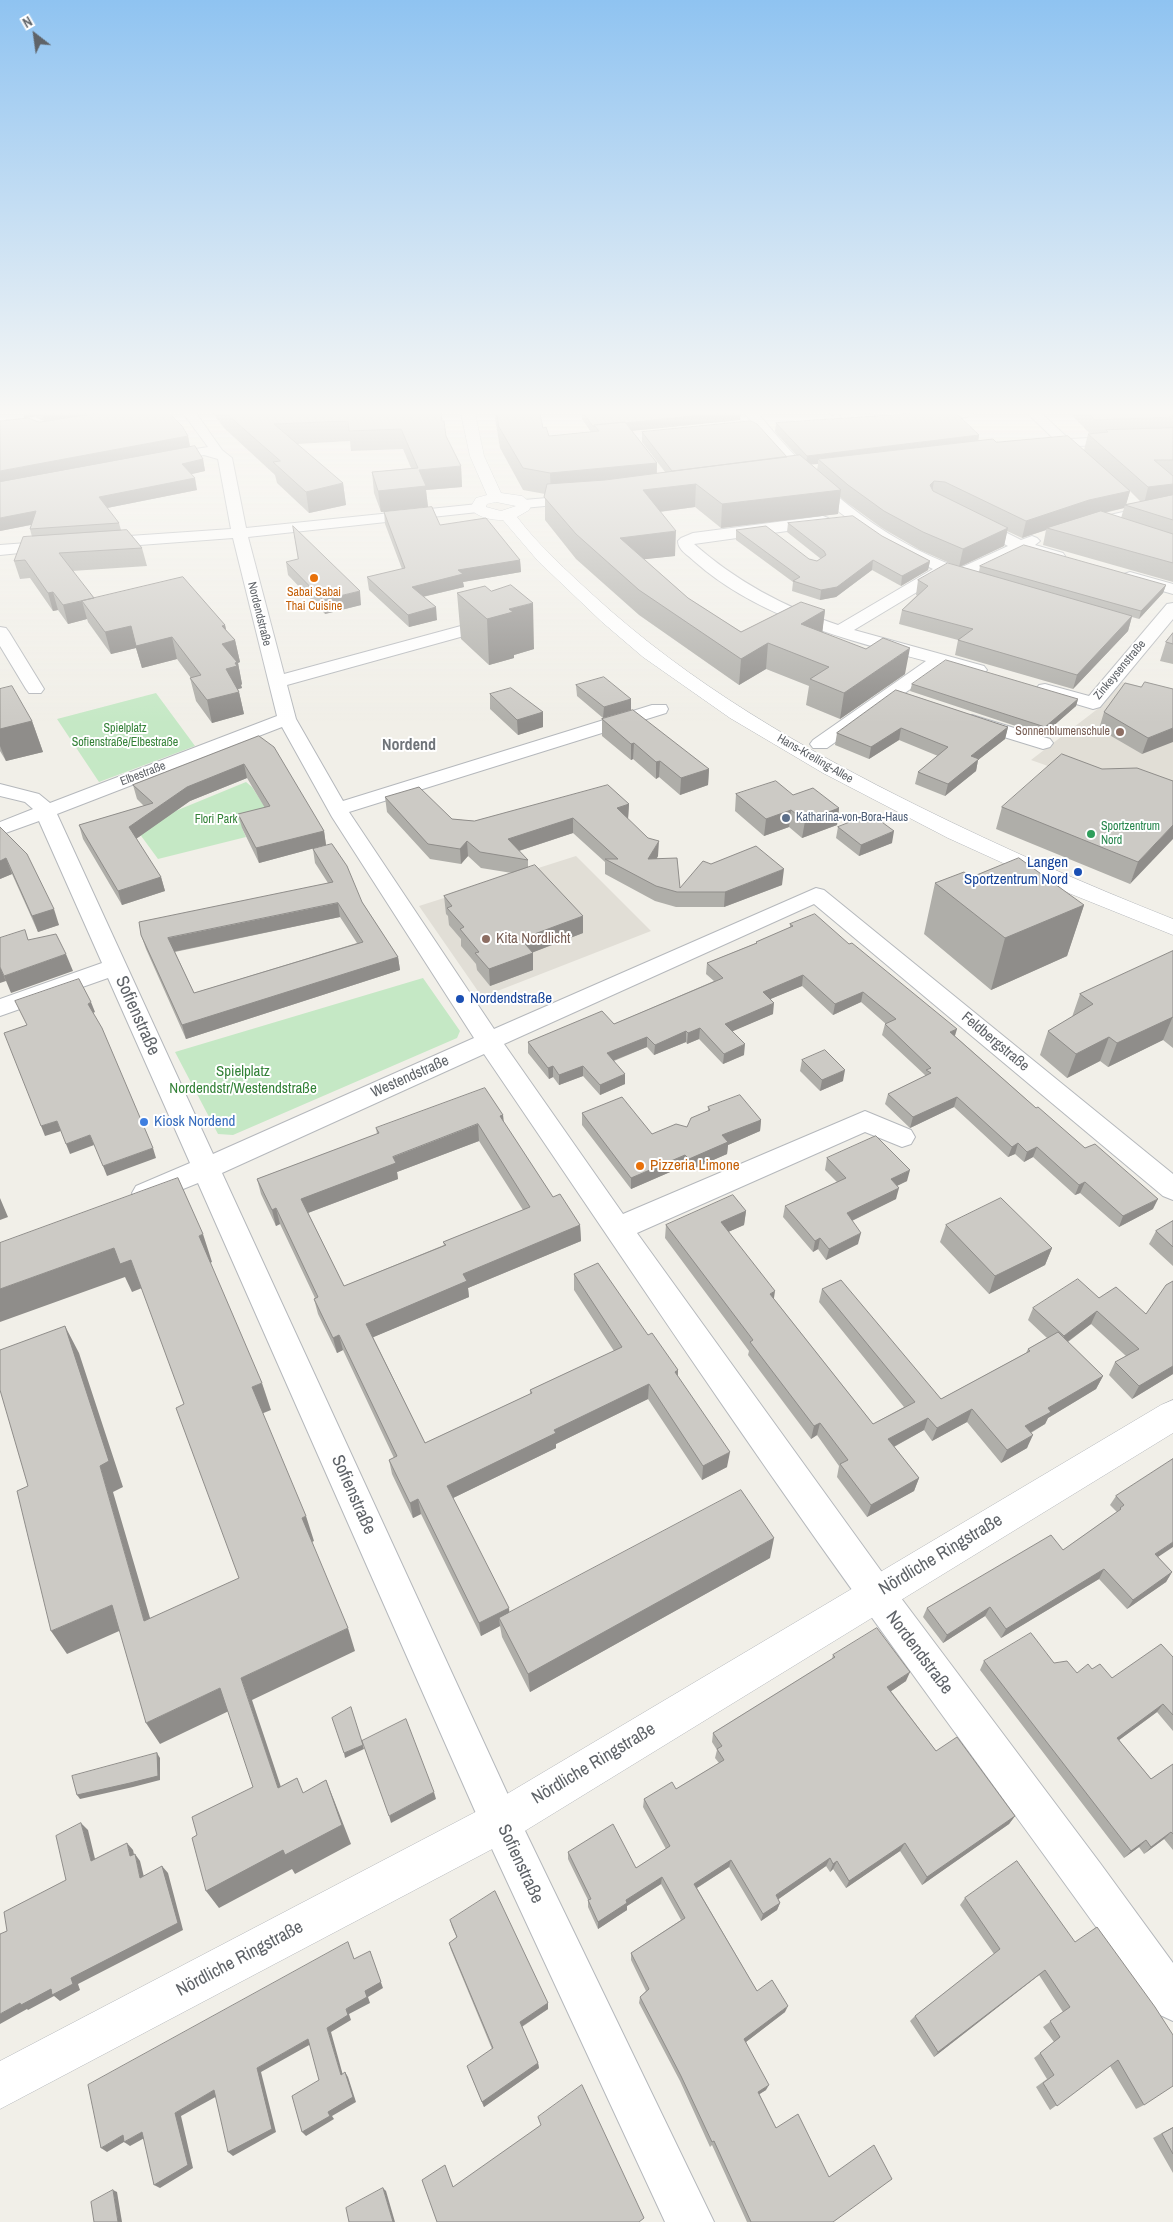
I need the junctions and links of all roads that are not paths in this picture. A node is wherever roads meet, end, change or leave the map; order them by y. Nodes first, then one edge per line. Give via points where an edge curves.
1 (236, 517) edge
2 (398, 517) edge
3 (508, 517) edge
4 (963, 517) edge
5 (1116, 517) edge
6 (853, 518) joint
7 (1097, 521) junction
8 (768, 528) junction
9 (1070, 529) edge
10 (1126, 530) edge
11 (239, 534) junction
12 (1044, 537) edge
13 (784, 540) edge
14 (1021, 546) junction
15 (0, 550) edge
16 (1068, 559) edge
17 (952, 572) junction
18 (1116, 573) edge
19 (988, 583) edge
20 (1173, 590) edge
21 (1173, 608) edge
22 (512, 617) edge
23 (1134, 625) edge
24 (841, 630) junction
25 (1153, 630) junction
26 (0, 632) edge
27 (1173, 635) edge
28 (5, 651) edge
29 (941, 659) junction
30 (998, 675) edge
31 (276, 682) junction
32 (1026, 684) edge
33 (35, 688) dead end
34 (659, 709) dead end
35 (954, 714) edge
36 (287, 719) junction
37 (1043, 743) dead end
38 (820, 744) dead end
39 (0, 790) edge
40 (338, 809) junction
41 (45, 812) junction
42 (0, 829) edge
43 (816, 895) joint
44 (1173, 928) edge
45 (115, 967) junction
46 (0, 1008) edge
47 (489, 1042) junction
48 (902, 1137) dead end
49 (206, 1168) junction
50 (1173, 1189) edge
51 (126, 1201) edge
52 (618, 1229) junction
53 (1173, 1415) edge
54 (876, 1594) junction
55 (500, 1822) junction
56 (1173, 1999) edge
57 (0, 2086) edge
58 (690, 2222) edge

1 - 11 street, Nordendstraße
2 - 11 street
3 - 44 street, Hans-Kreiling-Allee via 582,594 642,649 750,722 843,776 965,838
4 - 14 street
5 - 7 street
6 - 8 street
6 - 17 street via 898,546
7 - 9 street
7 - 10 street
8 - 13 street
8 - 24 street via 693,538 686,544 711,567 749,592
11 - 15 street
11 - 31 street, Nordendstraße
12 - 14 street
14 - 16 street
14 - 17 street
17 - 19 street
17 - 24 street
18 - 20 street
21 - 25 street
22 - 31 street
23 - 25 street
24 - 29 street
25 - 27 street
25 - 32 street, Zinkeysenstraße via 1092,703
26 - 28 street
28 - 33 street
29 - 30 street
29 - 38 street via 901,696
31 - 36 street, Nordendstraße
34 - 40 street
35 - 37 street
36 - 40 street, Nordendstraße
36 - 41 street, Elbestraße
39 - 41 street, Sofienstraße via 32,798
40 - 47 street, Nordendstraße via 397,905
41 - 42 street, Elbestraße
41 - 45 street, Sofienstraße
43 - 47 street, Westendstraße
43 - 50 street, Feldbergstraße
45 - 46 street
45 - 49 street, Sofienstraße
47 - 49 street, Westendstraße
47 - 52 street, Nordendstraße
48 - 52 street via 865,1121
49 - 51 street, Westendstraße
49 - 55 street, Sofienstraße
52 - 54 street, Nordendstraße
53 - 54 street, Nördliche Ringstraße
54 - 55 street, Nördliche Ringstraße
54 - 56 street, Nordendstraße
55 - 57 street, Nördliche Ringstraße
55 - 58 street, Sofienstraße

